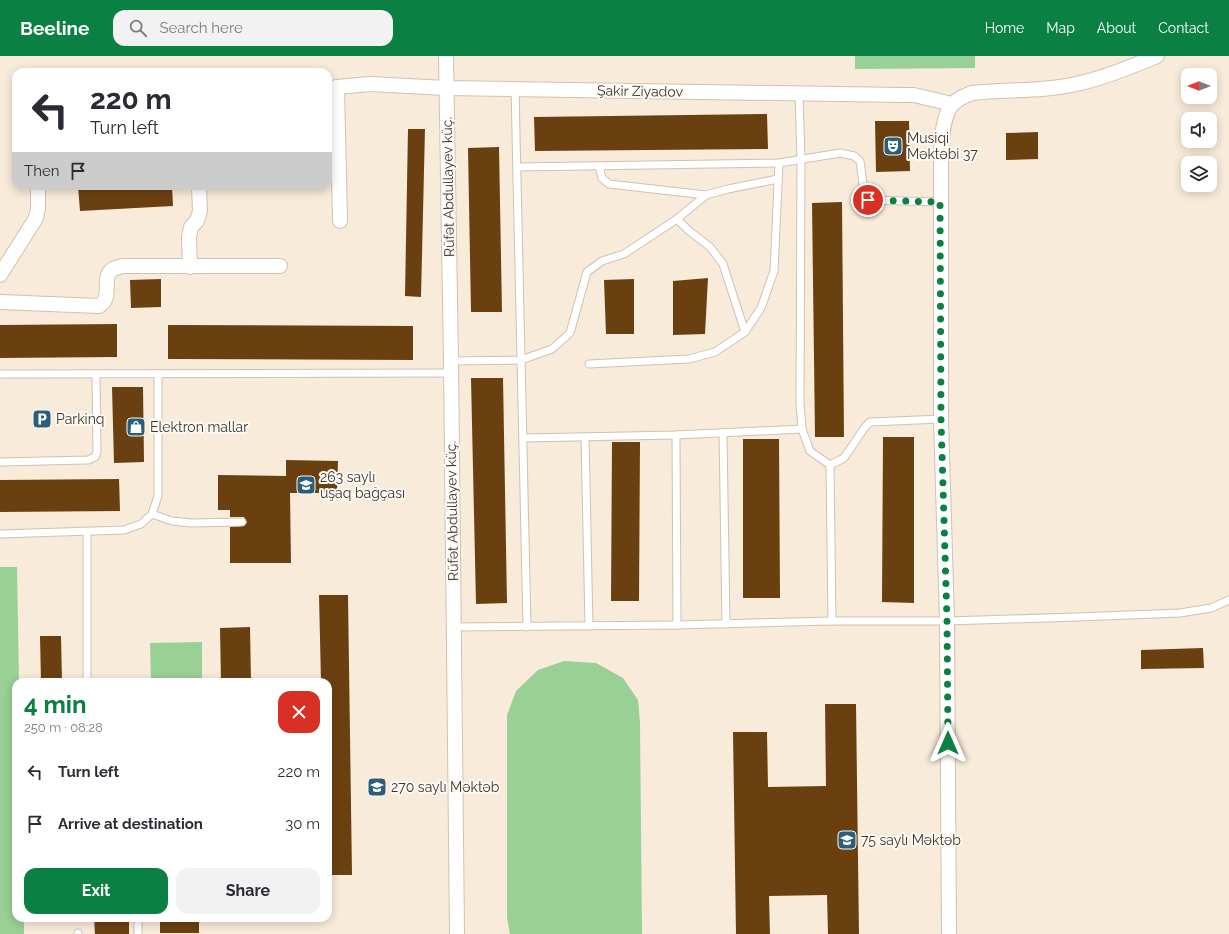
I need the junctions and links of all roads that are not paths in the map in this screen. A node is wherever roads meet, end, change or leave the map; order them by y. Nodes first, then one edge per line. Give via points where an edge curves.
1 (446, 56) edge
2 (1157, 56) edge
3 (333, 88) edge
4 (446, 88) junction
5 (515, 89) junction
6 (799, 93) junction
7 (952, 104) junction
8 (801, 159) junction
9 (779, 163) junction
10 (599, 166) junction
11 (517, 167) junction
12 (778, 179) junction
13 (38, 190) edge
14 (199, 190) edge
15 (706, 195) junction
16 (940, 202) junction
17 (677, 220) junction
18 (340, 221) dead end
19 (280, 266) dead end
20 (190, 267) junction
21 (0, 275) edge
22 (0, 302) edge
23 (745, 332) junction
24 (521, 360) junction
25 (589, 364) dead end
26 (451, 367) junction
27 (0, 374) edge
28 (96, 374) junction
29 (158, 374) junction
30 (941, 419) junction
31 (802, 429) junction
32 (723, 432) junction
33 (676, 435) junction
34 (585, 437) junction
35 (523, 438) junction
36 (0, 462) edge
37 (830, 465) junction
38 (152, 514) junction
39 (242, 522) dead end
40 (87, 532) junction
41 (0, 534) edge
42 (1229, 600) edge
43 (832, 621) junction
44 (947, 621) junction
45 (726, 624) junction
46 (589, 626) junction
47 (677, 626) junction
48 (453, 627) junction
49 (527, 627) junction
50 (87, 678) edge
51 (138, 922) edge
52 (138, 934) edge
53 (457, 934) edge
54 (949, 934) edge

1 - 4 street, Rüfət Abdullayev küç.
2 - 7 street via 1075,85 972,93
3 - 4 street, Şakir Ziyadov via 370,84
3 - 18 street
4 - 5 street, Şakir Ziyadov
4 - 26 street, Rüfət Abdullayev küç.
5 - 6 street, Şakir Ziyadov
5 - 11 lane
6 - 7 street, Şakir Ziyadov via 914,96
6 - 8 lane
7 - 16 street via 943,128
8 - 9 lane
8 - 16 lane via 840,153 854,156 860,161 864,192 868,200
8 - 31 lane
9 - 10 lane
9 - 12 lane
10 - 11 lane
10 - 15 lane via 602,178 609,184
11 - 24 lane
12 - 15 lane
12 - 23 lane via 774,271 761,308
13 - 21 street via 36,218
14 - 20 street via 200,211 197,221 191,227 189,237
15 - 17 lane
16 - 30 street
17 - 23 lane via 710,247 723,264
17 - 24 lane via 624,254 602,261 587,272 570,333 552,349
19 - 20 street
20 - 22 street via 122,266 113,269 108,275 107,298 104,304 99,306
23 - 25 lane via 715,352 689,359
24 - 26 lane
24 - 35 lane
26 - 29 lane
26 - 48 street, Rüfət Abdullayev küç.
27 - 28 lane
28 - 29 lane
28 - 36 lane via 95,457 88,460
29 - 38 lane via 158,496
30 - 37 lane via 870,422 844,458
30 - 44 street
31 - 32 lane
31 - 37 lane via 810,451
32 - 33 lane
32 - 45 lane
33 - 34 lane
33 - 47 lane
34 - 35 lane
34 - 46 lane
35 - 49 lane
37 - 43 lane
38 - 39 lane via 172,521 191,523
38 - 40 lane via 141,524 124,530
40 - 41 lane
40 - 50 lane
42 - 44 lane via 1211,608 1180,613
43 - 44 lane
43 - 45 lane
44 - 54 street
45 - 47 lane
46 - 47 lane
46 - 49 lane
48 - 49 lane
48 - 53 street, Rüfət Abdullayev küç.
51 - 52 lane

